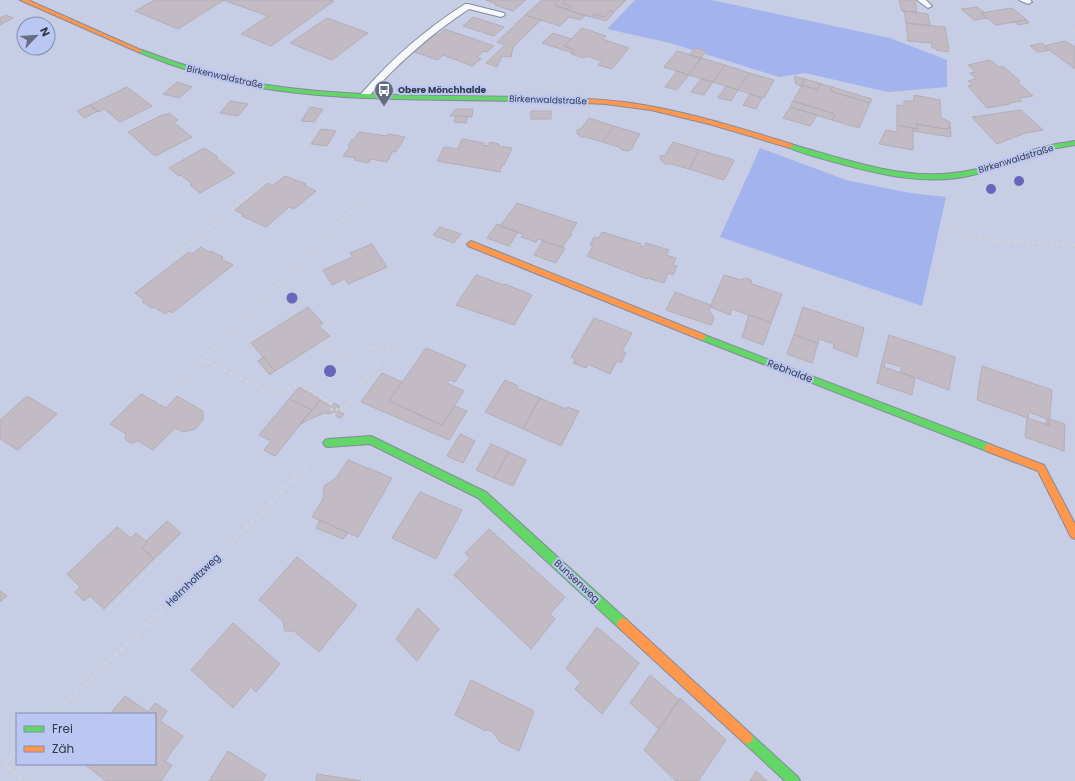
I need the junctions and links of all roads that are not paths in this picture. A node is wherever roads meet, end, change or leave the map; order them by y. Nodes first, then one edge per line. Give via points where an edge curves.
1 (22, 0) edge
2 (921, 0) edge
3 (928, 6) dead end
4 (501, 15) dead end
5 (365, 95) junction
6 (1075, 143) edge
7 (471, 244) dead end
8 (328, 443) road end
9 (1075, 534) edge
10 (794, 781) edge

1 - 5 street, Birkenwaldstraße via 128,47 170,63 213,75 258,85
2 - 3 lane
4 - 5 lane via 468,6 444,21 386,70
5 - 6 street, Birkenwaldstraße via 589,101 639,106 730,128 858,167 925,176 951,176 982,170 1046,148
7 - 9 street, Rebhalde via 725,346 1041,468
8 - 10 street, Bunsenweg via 371,440 482,495

